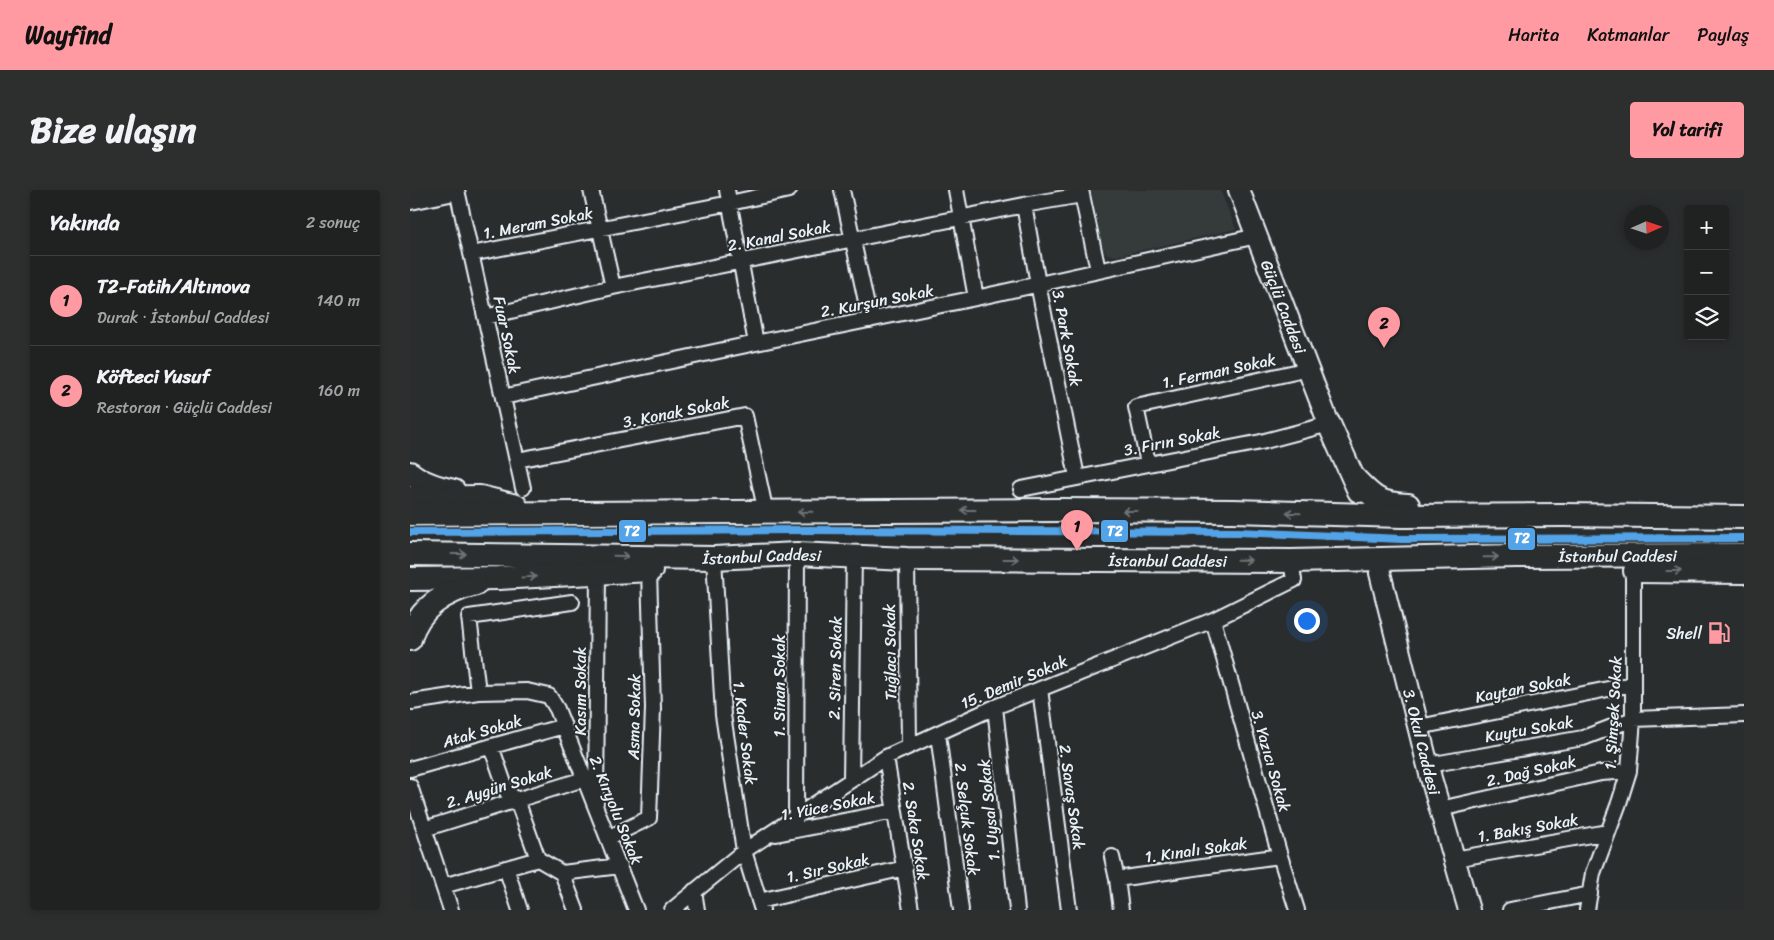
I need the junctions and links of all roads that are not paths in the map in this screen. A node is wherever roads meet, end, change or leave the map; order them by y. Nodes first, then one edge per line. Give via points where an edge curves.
1 (456, 190) edge
2 (590, 190) edge
3 (789, 190) edge
4 (842, 190) edge
5 (956, 190) edge
6 (1239, 190) edge
7 (1082, 192) edge
8 (1041, 196) edge
9 (729, 197) edge
10 (410, 199) edge
11 (1024, 205) junction
12 (961, 218) junction
13 (600, 228) junction
14 (1257, 236) junction
15 (851, 239) junction
16 (471, 254) junction
17 (742, 261) junction
18 (1098, 270) junction
19 (1038, 284) junction
20 (613, 287) junction
21 (976, 298) junction
22 (485, 317) junction
23 (870, 320) junction
24 (756, 343) junction
25 (1309, 369) junction
26 (503, 397) junction
27 (1329, 424) junction
28 (517, 460) junction
29 (1148, 463) junction
30 (410, 473) edge
31 (1077, 477) junction
32 (1354, 478) junction
33 (523, 488) dead end
34 (1021, 489) dead end
35 (480, 497) junction
36 (410, 498) edge
37 (1744, 505) edge
38 (766, 512) junction
39 (410, 514) edge
40 (546, 514) junction
41 (1324, 514) junction
42 (1393, 516) junction
43 (1744, 517) edge
44 (410, 554) edge
45 (797, 554) junction
46 (1744, 555) edge
47 (854, 556) junction
48 (714, 558) junction
49 (907, 559) junction
50 (1291, 562) junction
51 (1382, 564) junction
52 (649, 571) junction
53 (1633, 571) junction
54 (1744, 572) edge
55 (598, 573) junction
56 (499, 578) junction
57 (410, 579) edge
58 (572, 602) dead end
59 (1213, 620) junction
60 (410, 639) edge
61 (1633, 684) junction
62 (1040, 689) junction
63 (478, 692) junction
64 (412, 702) dead end
65 (995, 707) junction
66 (1744, 715) edge
67 (1633, 719) junction
68 (564, 726) junction
69 (1419, 727) junction
70 (938, 734) junction
71 (909, 745) junction
72 (491, 746) junction
73 (886, 757) junction
74 (1428, 765) junction
75 (410, 770) edge
76 (1629, 771) junction
77 (584, 780) junction
78 (851, 780) junction
79 (410, 786) edge
80 (517, 800) junction
81 (596, 808) junction
82 (1440, 809) junction
83 (895, 811) junction
84 (796, 818) junction
85 (424, 828) junction
86 (1608, 832) junction
87 (768, 836) junction
88 (608, 838) junction
89 (744, 852) junction
90 (1280, 856) junction
91 (1112, 857) dead end
92 (538, 859) junction
93 (1454, 859) junction
94 (620, 866) junction
95 (506, 868) junction
96 (905, 868) junction
97 (562, 873) junction
98 (1118, 879) junction
99 (443, 886) junction
100 (694, 892) junction
101 (1590, 894) junction
102 (761, 906) edge
103 (450, 910) edge
104 (520, 910) edge
105 (576, 910) edge
106 (636, 910) edge
107 (672, 910) edge
108 (697, 910) edge
109 (911, 910) edge
110 (961, 910) edge
111 (1018, 910) edge
112 (1069, 910) edge
113 (1122, 910) edge
114 (1297, 910) edge
115 (1469, 910) edge
116 (1510, 910) edge
117 (1588, 910) edge

1 - 10 main road
1 - 16 street, Fuar Sokak
2 - 13 street
3 - 9 street, 1. Meram Sokak
4 - 15 street
5 - 12 street
6 - 14 main road, Güçlü Caddesi
7 - 8 street, 2. Kanal Sokak
7 - 18 street
8 - 11 street, 2. Kanal Sokak
9 - 13 street, 1. Meram Sokak
9 - 17 street
11 - 12 street, 2. Kanal Sokak
11 - 19 street, 3. Park Sokak
12 - 15 street, 2. Kanal Sokak
12 - 21 street
13 - 16 street, 1. Meram Sokak
13 - 20 street
14 - 18 street, 2. Kurşun Sokak
14 - 25 main road, Güçlü Caddesi
15 - 17 street, 2. Kanal Sokak
15 - 23 street
16 - 22 street, Fuar Sokak
17 - 20 street, 2. Kanal Sokak
17 - 24 street
18 - 19 street, 2. Kurşun Sokak
19 - 21 street, 2. Kurşun Sokak
19 - 31 street, 3. Park Sokak
20 - 22 street, 2. Kanal Sokak
21 - 23 street, 2. Kurşun Sokak
22 - 26 street, Fuar Sokak
23 - 24 street, 2. Kurşun Sokak
24 - 26 street, 2. Kurşun Sokak
25 - 27 main road, Güçlü Caddesi
25 - 29 street, 1. Ferman Sokak via 1136,407
26 - 28 street, Fuar Sokak
27 - 29 street, 3. Fırın Sokak via 1261,442
27 - 32 highway
27 - 41 highway via 1345,494 1336,508
28 - 33 street, Fuar Sokak
28 - 38 street, 3. Konak Sokak via 745,416
29 - 31 street, 3. Fırın Sokak
30 - 35 highway via 443,489
31 - 34 street, 3. Fırın Sokak
32 - 37 highway via 1373,497 1390,504
32 - 42 highway via 1362,496 1374,510
35 - 36 highway
35 - 40 highway
38 - 40 highway
41 -> 38 highway via 1060,510
39 - 40 highway
41 - 42 highway
42 - 43 highway
44 -> 48 highway, İstanbul Caddesi
45 - 47 highway, İstanbul Caddesi
45 - 48 highway, İstanbul Caddesi
45 - 84 street, 1. Sinan Sokak
51 -> 46 highway, İstanbul Caddesi via 1516,556
47 - 49 highway, İstanbul Caddesi
47 - 78 street, 2. Siren Sokak
48 - 52 highway
48 - 89 street, 1. Kader Sokak via 723,715
49 -> 50 highway, İstanbul Caddesi
49 - 71 street, Tuğlacı Sokak
50 - 51 highway, İstanbul Caddesi
50 - 59 street, 15. Demir Sokak via 1294,580
51 - 53 highway
51 - 69 main road, 3. Okul Caddesi
52 - 55 highway
52 - 88 street, Asma Sokak via 653,708 649,818
53 -> 54 highway
53 - 61 street, 1. Şimşek Sokak
56 -> 55 highway
55 - 81 street, Kasım Sokak
56 - 57 highway
56 - 60 highway via 468,586 430,605 414,626
58 - 63 street via 469,618
59 - 62 street, 15. Demir Sokak
59 - 90 street, 3. Yazıcı Sokak
61 - 67 street, 1. Şimşek Sokak
61 - 69 street, Kaytan Sokak
62 - 65 street, 15. Demir Sokak
62 - 112 street, 2. Savaş Sokak
63 - 64 street
63 - 68 street, 2. Kıryolu Sokak via 527,691 549,696
65 - 70 street, 15. Demir Sokak
65 - 111 street, 1. Uysal Sokak
66 - 67 street, Kuytu Sokak
67 - 74 street, Kuytu Sokak via 1583,738
67 - 76 street, 1. Şimşek Sokak
68 - 72 street, Atak Sokak
68 - 77 street, 2. Kıryolu Sokak
69 - 74 main road, 3. Okul Caddesi
70 - 71 street, 15. Demir Sokak
70 - 110 street, 2. Selçuk Sokak
71 - 73 street, 15. Demir Sokak
72 - 75 street, Atak Sokak
72 - 80 street via 507,792
73 - 78 street, 15. Demir Sokak
73 - 83 street, 2. Saka Sokak
74 - 82 main road, 3. Okul Caddesi
76 - 82 street, 2. Dağ Sokak via 1601,773
76 - 86 street, 1. Şimşek Sokak
77 - 80 street, 2. Aygün Sokak
77 - 81 street, 2. Kıryolu Sokak
78 - 84 street, 15. Demir Sokak
79 - 85 street
80 - 85 street, 2. Aygün Sokak
80 - 92 street
81 - 88 street, 2. Kıryolu Sokak
82 - 93 main road, 3. Okul Caddesi
83 - 87 street, 1. Yüce Sokak
83 - 96 street, 2. Saka Sokak
84 - 87 street, 15. Demir Sokak
85 - 99 street
86 - 93 street, 1. Bakış Sokak
86 - 101 street, 1. Şimşek Sokak via 1593,873
87 - 89 street, 15. Demir Sokak
88 - 94 street, 2. Kıryolu Sokak
89 - 100 street
89 - 102 street, 1. Kader Sokak
90 - 98 street, 1. Kınalı Sokak
90 - 114 street, 3. Yazıcı Sokak
91 - 98 street
92 - 95 street
92 - 97 street
93 - 115 main road, 3. Okul Caddesi
94 - 97 street
94 - 106 street, 2. Kıryolu Sokak
95 - 99 street
95 - 104 street
96 - 102 street, 1. Sır Sokak
96 - 109 street, 2. Saka Sokak
97 - 105 street
98 - 113 street
99 - 103 street
100 - 107 street
100 - 108 street
101 - 116 street
101 - 117 street, 1. Şimşek Sokak

